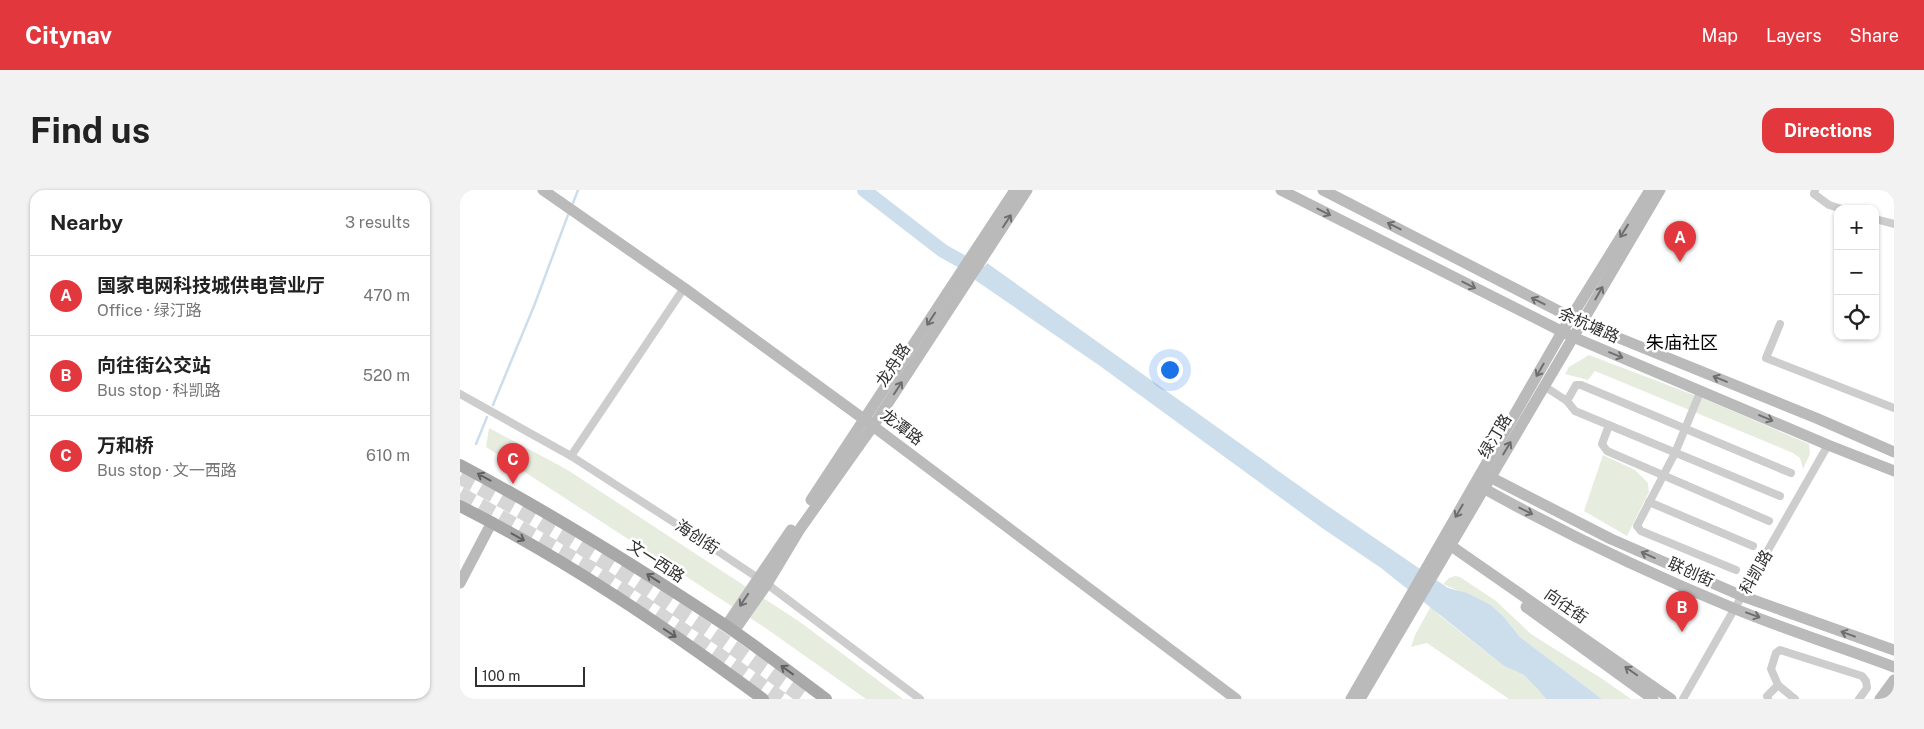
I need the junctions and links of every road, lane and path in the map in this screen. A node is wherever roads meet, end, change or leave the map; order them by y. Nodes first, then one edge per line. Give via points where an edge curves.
1 (543, 190) edge
2 (1015, 190) edge
3 (1026, 190) edge
4 (1281, 190) edge
5 (1650, 190) edge
6 (1660, 190) edge
7 (1814, 190) edge
8 (1328, 191) edge
9 (1834, 207) edge
10 (1879, 220) edge
11 (1894, 224) edge
12 (983, 248) junction
13 (684, 288) junction
14 (1570, 318) junction
15 (1582, 323) junction
16 (1780, 324) dead end
17 (1562, 332) junction
18 (1573, 337) junction
19 (1544, 386) junction
20 (1701, 390) junction
21 (460, 394) edge
22 (1567, 401) junction
23 (1894, 408) edge
24 (1816, 418) junction
25 (869, 423) junction
26 (1608, 425) junction
27 (1685, 428) junction
28 (1802, 434) junction
29 (1828, 445) junction
30 (1894, 452) edge
31 (1675, 453) junction
32 (571, 456) junction
33 (1894, 459) edge
34 (460, 465) edge
35 (1894, 465) edge
36 (1894, 471) edge
37 (1790, 473) dead end
38 (1663, 475) junction
39 (1490, 477) junction
40 (1483, 488) junction
41 (1780, 496) dead end
42 (1649, 502) junction
43 (460, 506) edge
44 (1769, 521) dead end
45 (492, 522) junction
46 (1445, 545) junction
47 (1753, 546) dead end
48 (1736, 570) dead end
49 (763, 581) junction
50 (460, 583) edge
51 (1742, 596) junction
52 (1414, 598) junction
53 (1734, 609) junction
54 (730, 629) junction
55 (1894, 650) edge
56 (1894, 667) edge
57 (1894, 680) edge
58 (1778, 685) junction
59 (763, 699) edge
60 (826, 699) edge
61 (920, 699) edge
62 (1236, 699) edge
63 (1351, 699) edge
64 (1360, 699) edge
65 (1653, 699) edge
66 (1671, 699) edge
67 (1683, 699) edge
68 (1768, 699) edge
69 (1795, 699) edge
70 (1860, 699) edge
71 (1880, 699) edge

1 - 13 street, 龙潭路
2 - 12 street, 龙舟路
12 -> 3 street, 龙舟路
4 -> 17 street, 余杭塘路
5 -> 14 street, 绿汀路
15 -> 6 street, 绿汀路
7 - 9 street via 1814,194
14 -> 8 street, 余杭塘路
10 - 11 street
12 - 25 street, 龙舟路
13 - 25 street, 龙潭路
13 - 32 street
14 - 15 street, 余杭塘路
14 - 17 street, 绿汀路
15 - 18 street, 绿汀路
24 -> 15 street, 余杭塘路
16 - 23 street via 1766,358
17 - 18 street, 余杭塘路
17 -> 46 street, 绿汀路
18 - 19 street, 绿汀路
18 -> 20 street, 余杭塘路
19 - 22 street
39 -> 19 street, 绿汀路
20 - 27 street
20 -> 28 street, 余杭塘路
21 - 32 street, 海创街
22 - 26 street via 1575,411
22 - 27 street via 1576,384 1581,385
24 - 30 street, 余杭塘路
24 - 33 street via 1819,427
25 - 49 street, 龙舟路
25 - 62 street, 龙潭路
26 - 31 street
26 - 38 street via 1602,444 1607,451
27 - 31 street
27 - 37 street
28 - 29 street, 余杭塘路
28 - 35 street via 1816,435
29 - 36 street, 余杭塘路
29 - 51 street, 科凯路
31 - 38 street
31 - 41 street
32 - 49 street, 海创街
54 -> 34 main road, 文一西路 via 632,564
38 - 42 street
38 - 44 street
39 - 40 street, 绿汀路
51 -> 39 street, 联创街 via 1611,540
40 - 46 street, 绿汀路
40 -> 53 street, 联创街 via 1614,556
42 - 47 street
42 - 48 street via 1637,526 1641,531
43 - 45 main road
45 - 50 street
45 -> 59 main road via 568,565 708,658
46 - 52 street, 绿汀路
46 - 65 street, 向往街
66 -> 46 street, 向往街
49 - 54 street, 龙舟路
49 - 61 street, 海创街
51 - 53 street, 科凯路
55 -> 51 street, 联创街
52 - 63 street, 绿汀路
52 - 64 street, 绿汀路
53 -> 56 street, 联创街
53 - 67 street, 科凯路
60 -> 54 main road, 文一西路
57 - 71 street
58 - 68 street via 1767,696
58 - 69 street
58 - 70 street via 1771,669 1780,650 1862,676 1867,688

